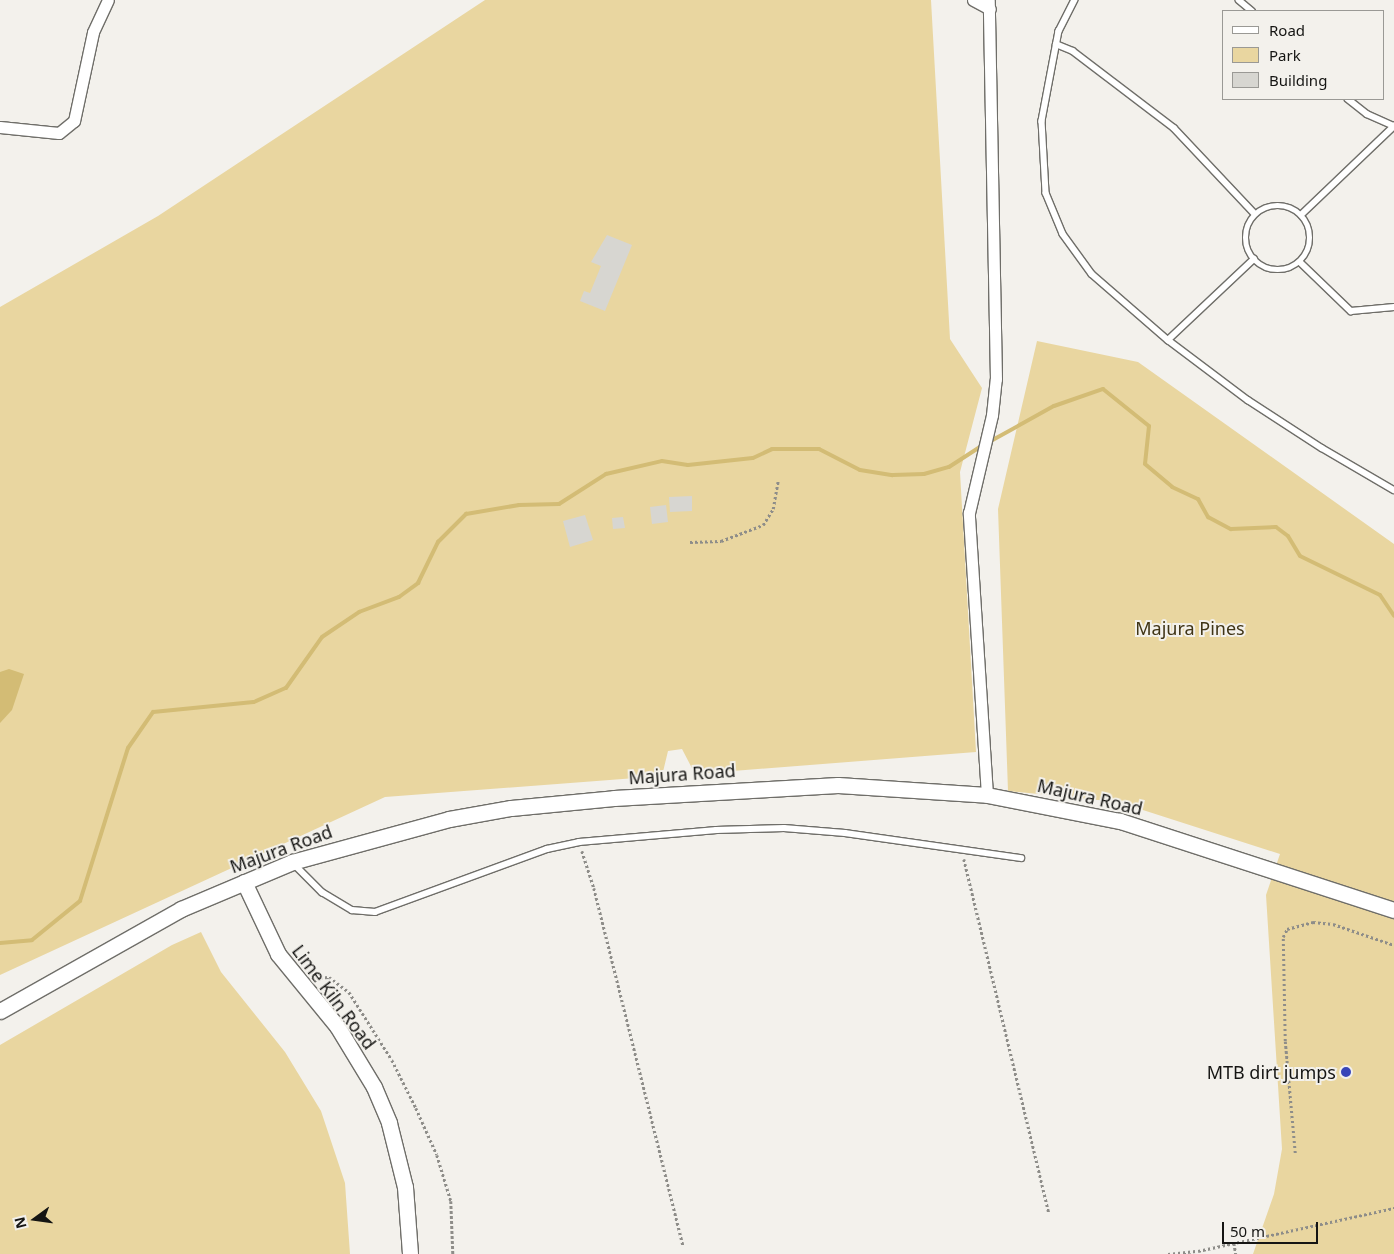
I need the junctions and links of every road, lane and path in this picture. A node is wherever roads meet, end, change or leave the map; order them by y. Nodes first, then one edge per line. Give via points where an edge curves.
1 (108, 0) edge
2 (973, 0) edge
3 (1076, 0) edge
4 (1240, 0) edge
5 (990, 4) edge
6 (1251, 10) edge
7 (1056, 44) junction
8 (1349, 100) edge
9 (1394, 126) edge
10 (0, 127) edge
11 (1255, 214) junction
12 (1301, 215) junction
13 (1254, 259) junction
14 (1300, 262) junction
15 (1394, 307) edge
16 (1168, 340) junction
17 (778, 481) dead end
18 (1394, 490) edge
19 (690, 542) dead end
20 (987, 795) junction
21 (579, 842) junction
22 (962, 850) junction
23 (1021, 858) dead end
24 (292, 862) junction
25 (244, 882) junction
26 (1394, 910) edge
27 (1394, 945) edge
28 (304, 986) junction
29 (0, 1011) edge
30 (1295, 1153) dead end
31 (1394, 1208) edge
32 (1049, 1213) dead end
33 (1234, 1243) junction
34 (683, 1246) dead end
35 (410, 1254) edge
36 (453, 1254) edge
37 (1168, 1254) edge
38 (1236, 1254) edge

1 - 10 street via 93,32 74,121 59,133
2 - 5 street
3 - 7 lane
4 - 6 lane
5 - 20 street via 996,379 992,415 969,513
7 - 11 lane via 1073,51 1174,128
7 - 16 lane via 1046,90 1041,148 1042,172 1051,211 1092,274
8 - 9 lane via 1367,114
9 - 12 lane
11 - 12 lane via 1283,205
11 - 13 lane via 1249,223 1245,241
12 - 14 lane via 1310,238
13 - 14 lane via 1270,269 1281,270
13 - 16 lane
14 - 15 lane via 1351,311
16 - 18 lane via 1248,400
17 - 19 path via 773,509 763,524 721,540
20 - 24 street, Majura Road via 922,788 795,786 546,804 418,825
20 - 26 street, Majura Road via 1120,821
21 - 22 lane via 716,830 784,828
21 - 24 lane via 547,849 374,912 352,910 322,892
21 - 34 path via 594,888
22 - 23 lane
22 - 32 path
24 - 25 street, Majura Road
25 - 28 street, Lime Kiln Road via 269,938
25 - 29 street, Majura Road via 181,909
27 - 30 path via 1333,924 1313,922 1287,929 1283,937 1285,1041
28 - 35 street, Lime Kiln Road via 358,1060 389,1122 405,1187
28 - 36 path via 320,977 338,982 360,1008 392,1060 429,1134 445,1178 451,1201
31 - 33 path
33 - 37 path
33 - 38 path

